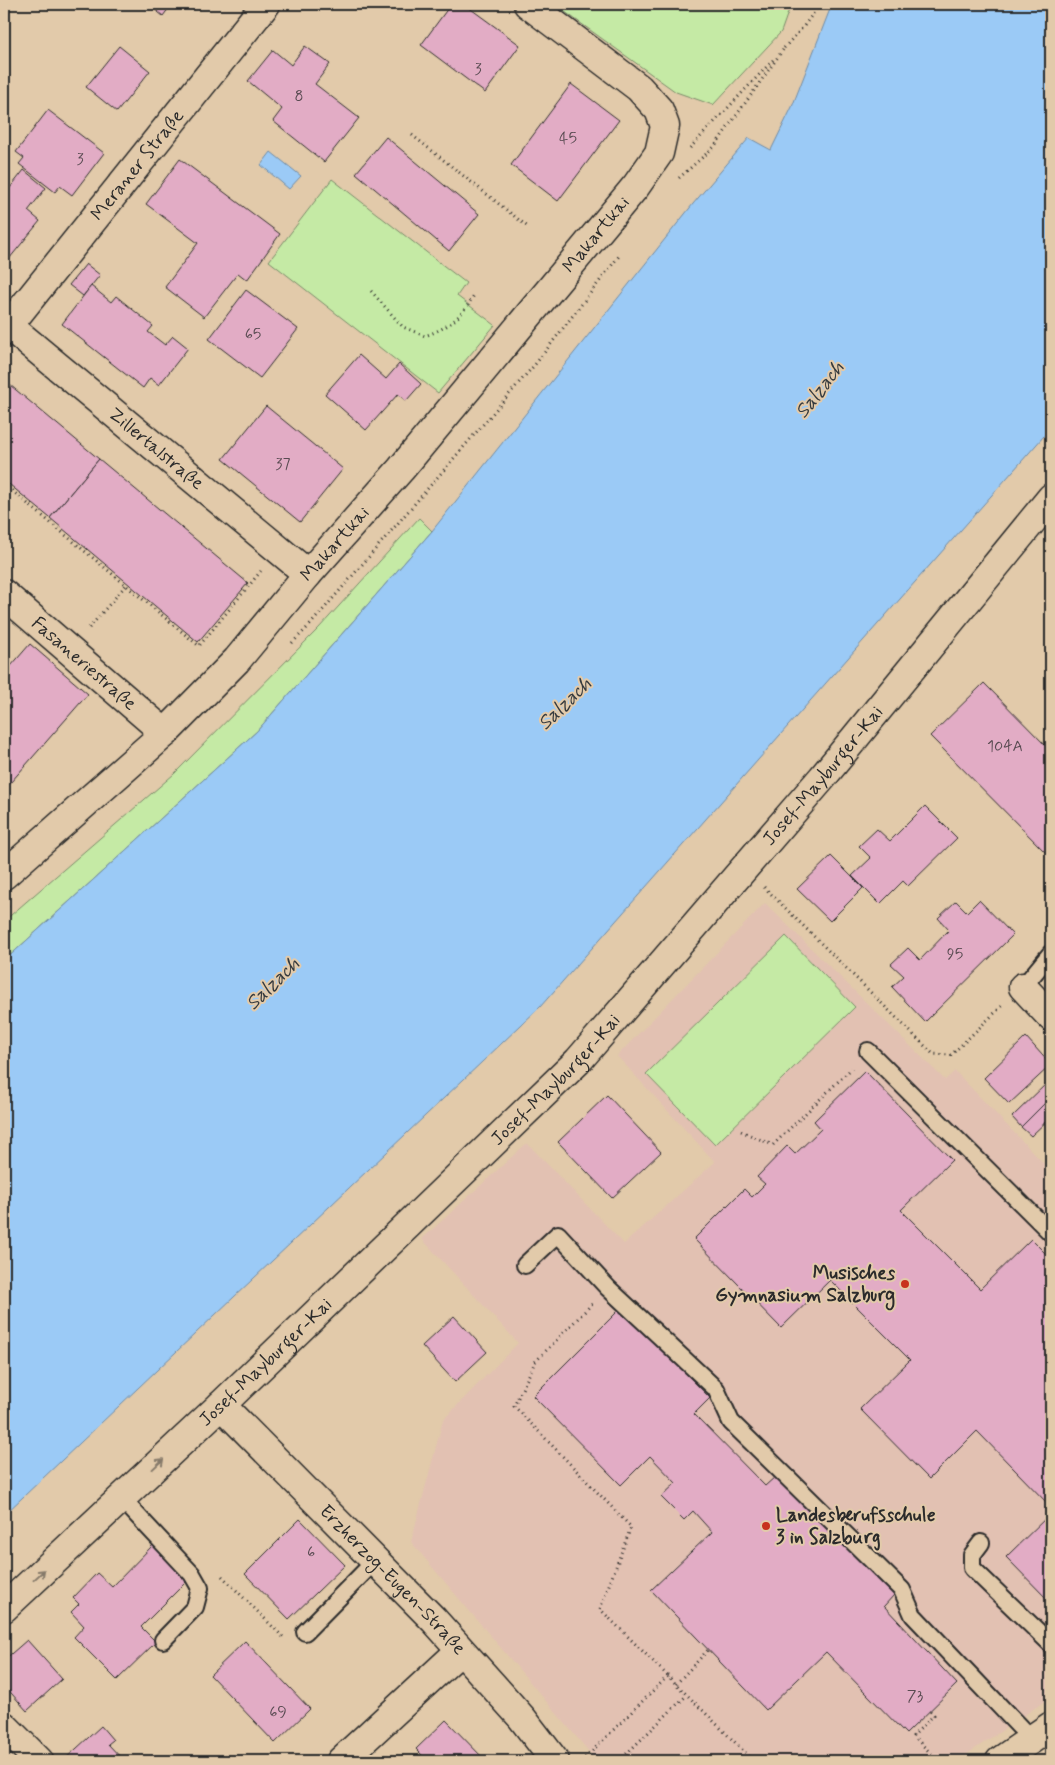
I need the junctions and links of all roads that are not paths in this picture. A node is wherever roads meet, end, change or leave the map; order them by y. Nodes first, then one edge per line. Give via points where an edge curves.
1 (266, 4) edge
2 (528, 4) edge
3 (6, 323) edge
4 (1051, 498) edge
5 (305, 578) junction
6 (4, 594) edge
7 (165, 732) junction
8 (4, 876) edge
9 (1051, 953) edge
10 (1023, 987) joint
11 (1051, 1017) edge
12 (868, 1051) road end
13 (1051, 1233) edge
14 (525, 1265) dead end
15 (221, 1405) junction
16 (122, 1498) junction
17 (981, 1543) dead end
18 (375, 1561) junction
19 (4, 1608) edge
20 (305, 1632) road end
21 (162, 1640) dead end
22 (1051, 1644) edge
23 (460, 1651) junction
24 (4, 1726) edge
25 (1042, 1733) edge
26 (39, 1761) edge
27 (341, 1761) edge
28 (555, 1761) edge
29 (1000, 1761) edge

1 - 3 street, Meraner Straße
2 - 5 street, Makartkai via 639,88 659,110 665,126 660,154 407,462
3 - 5 street, Zillertalstraße
4 - 15 street, Josef-Mayburger-Kai via 822,778 578,1061
5 - 7 street, Makartkai via 236,660
6 - 7 street, Fasaneriestraße
7 - 8 street, Makartkai
9 - 10 lane
10 - 11 street
12 - 13 lane
14 - 25 lane via 558,1234 608,1288 716,1389 731,1422 902,1590 913,1615
16 -> 15 street, Josef-Mayburger-Kai
15 - 18 street, Erzherzog-Eugen-Straße
19 -> 16 street, Josef-Mayburger-Kai
16 - 21 lane via 192,1574 200,1588 195,1607
17 - 22 lane via 972,1554 972,1568
18 - 20 lane
18 - 23 street, Erzherzog-Eugen-Straße
23 - 27 street
23 - 28 street, Erzherzog-Eugen-Straße via 522,1718
24 - 26 street
25 - 29 street

